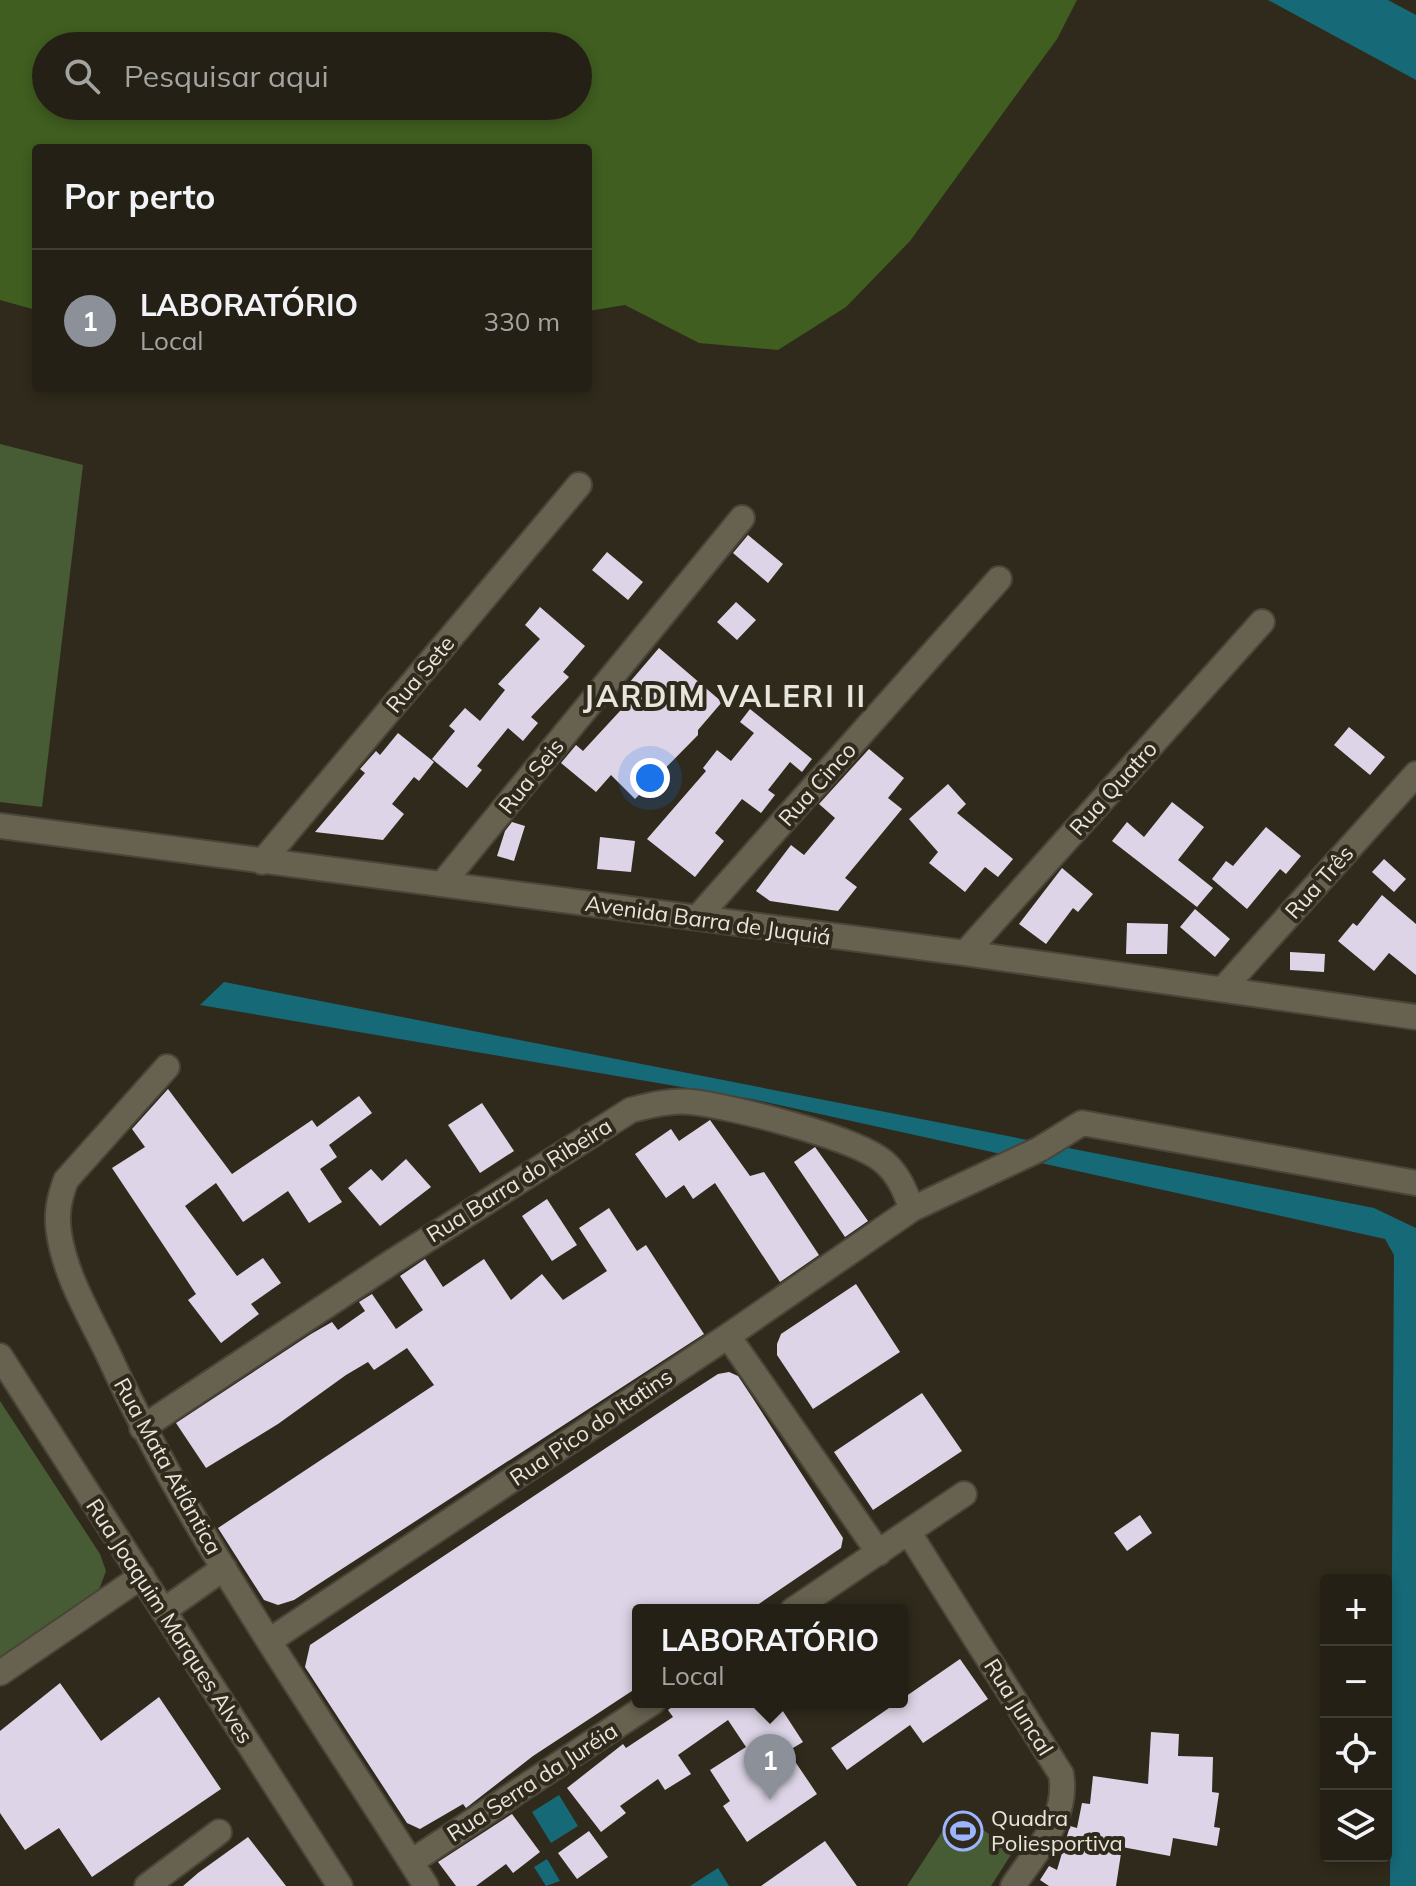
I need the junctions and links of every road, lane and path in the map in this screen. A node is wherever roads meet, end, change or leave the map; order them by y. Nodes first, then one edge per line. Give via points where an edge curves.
1 (579, 485) dead end
2 (742, 518) dead end
3 (999, 579) dead end
4 (1262, 622) dead end
5 (1416, 774) edge
6 (0, 826) edge
7 (262, 862) junction
8 (442, 884) junction
9 (698, 917) junction
10 (965, 953) junction
11 (1223, 989) junction
12 (1416, 1017) edge
13 (167, 1067) dead end
14 (1416, 1183) edge
15 (912, 1209) junction
16 (728, 1336) junction
17 (0, 1356) edge
18 (142, 1428) junction
19 (964, 1494) dead end
20 (909, 1533) junction
21 (879, 1553) junction
22 (224, 1568) junction
23 (142, 1576) junction
24 (802, 1604) edge
25 (163, 1611) junction
26 (269, 1641) junction
27 (0, 1673) edge
28 (644, 1708) edge
29 (219, 1832) dead end
30 (411, 1862) junction
31 (147, 1886) edge
32 (340, 1886) edge
33 (426, 1886) edge
34 (1013, 1886) edge

1 - 7 street, Rua Sete
2 - 8 street, Rua Seis
3 - 9 street, Rua Cinco
4 - 10 street, Rua Quatro
5 - 11 street, Rua Três
6 - 7 street, Avenida Barra de Juquiá
7 - 8 street, Avenida Barra de Juquiá
8 - 9 street, Avenida Barra de Juquiá
9 - 10 street, Avenida Barra de Juquiá
10 - 11 street, Avenida Barra de Juquiá
11 - 12 street, Avenida Barra de Juquiá
13 - 18 street, Rua Mata Atlântica via 81,1159 57,1203 68,1267
14 - 15 street, Rua Pico do Itatins via 1082,1123 1040,1149
15 - 16 street, Rua Pico do Itatins
15 - 18 street, Rua Barra do Ribeira via 901,1181 885,1162 848,1141 691,1102 631,1110
16 - 21 street
16 - 26 street, Rua Pico do Itatins
17 - 23 street, Rua Joaquim Marques Alves
18 - 22 street, Rua Mata Atlântica
19 - 20 street
20 - 21 street
20 - 34 street, Rua Juncal via 1061,1774 1060,1814
21 - 24 street
22 - 25 street
22 - 26 street, Rua Mata Atlântica
23 - 25 street, Rua Joaquim Marques Alves
23 - 27 street
25 - 32 street, Rua Joaquim Marques Alves
26 - 30 street, Rua Mata Atlântica
28 - 30 street, Rua Serra da Juréia
29 - 31 street
30 - 33 street, Rua Mata Atlântica

